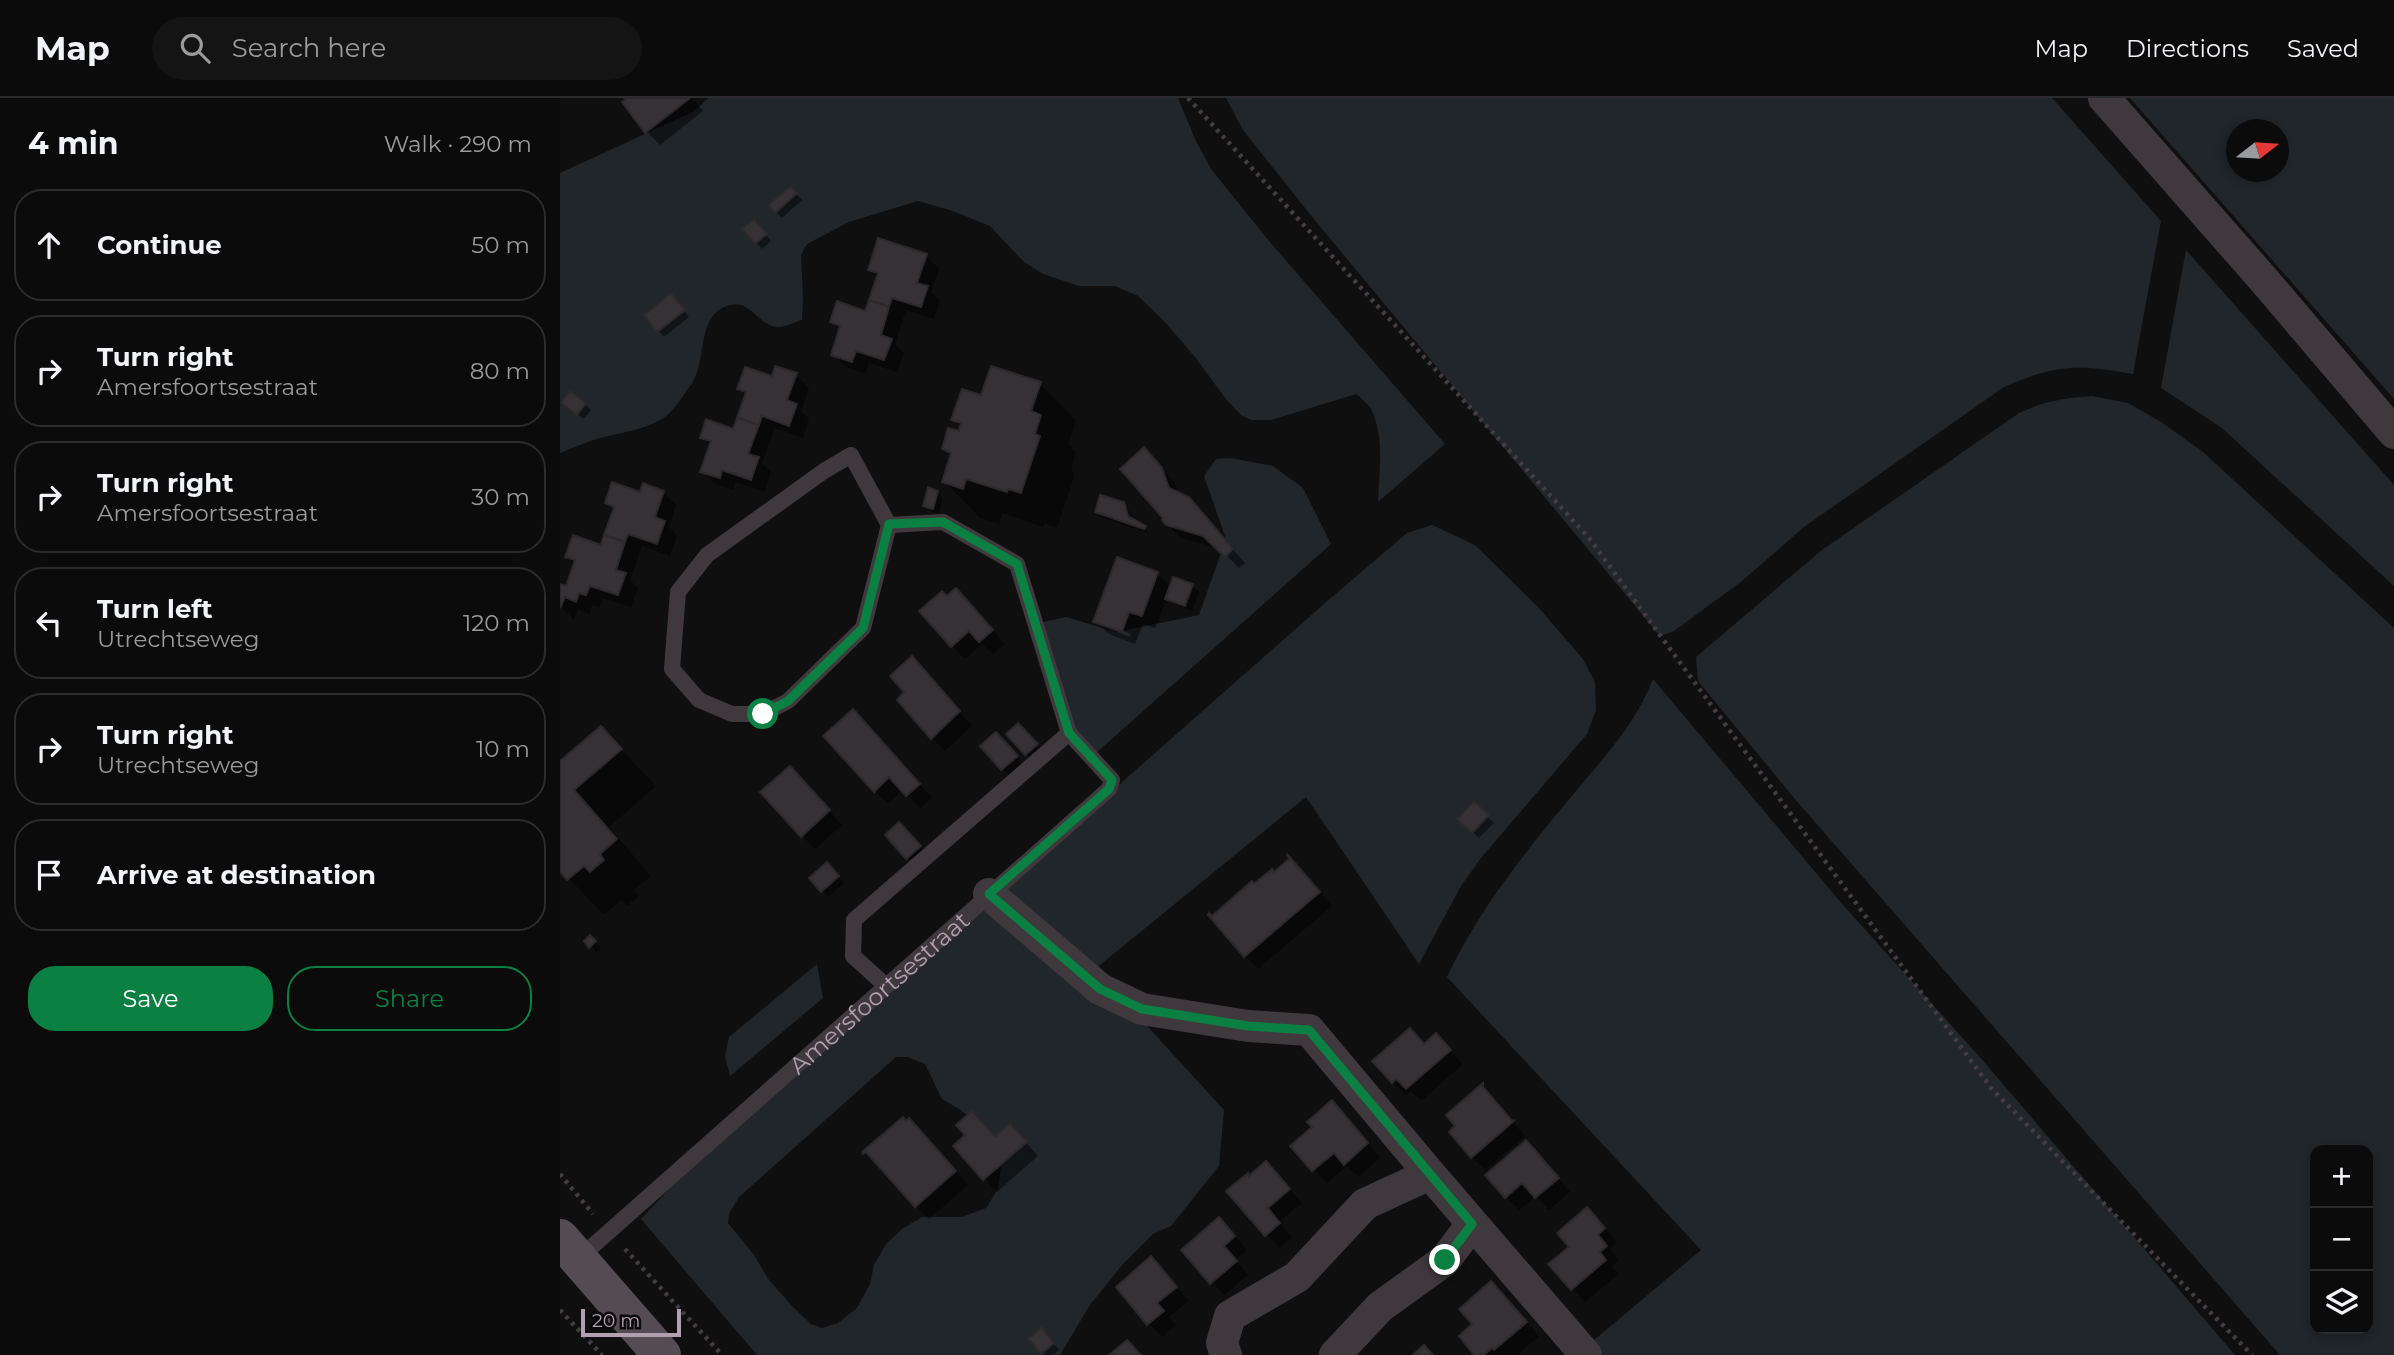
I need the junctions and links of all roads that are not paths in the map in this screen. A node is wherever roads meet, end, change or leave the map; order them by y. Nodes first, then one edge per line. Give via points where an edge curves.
1 (2104, 98) edge
2 (2394, 433) edge
3 (889, 524) junction
4 (1069, 733) junction
5 (989, 894) junction
6 (885, 985) junction
7 (1430, 1174) junction
8 (1472, 1224) junction
9 (569, 1248) edge
10 (662, 1355) edge
11 (1226, 1355) edge
12 (1335, 1355) edge
13 (1586, 1355) edge

1 - 2 street
3 - 3 lane via 851,455 824,471 707,555 678,592 673,669 699,700 732,714 763,714 788,701 863,628
3 - 4 lane, Amersfoortsestraat via 943,522 1017,564
4 - 5 lane, Amersfoortsestraat via 1112,780 1109,789
4 - 6 lane via 854,920 853,956
5 - 6 lane, Amersfoortsestraat
5 - 7 street via 1100,989 1142,1009 1248,1026 1309,1030
6 - 9 lane, Amersfoortsestraat via 609,1232
7 - 8 street
7 - 11 street via 1365,1204 1297,1277 1230,1316 1222,1343
8 - 12 street via 1445,1260 1380,1307
8 - 13 street
9 - 10 main road

